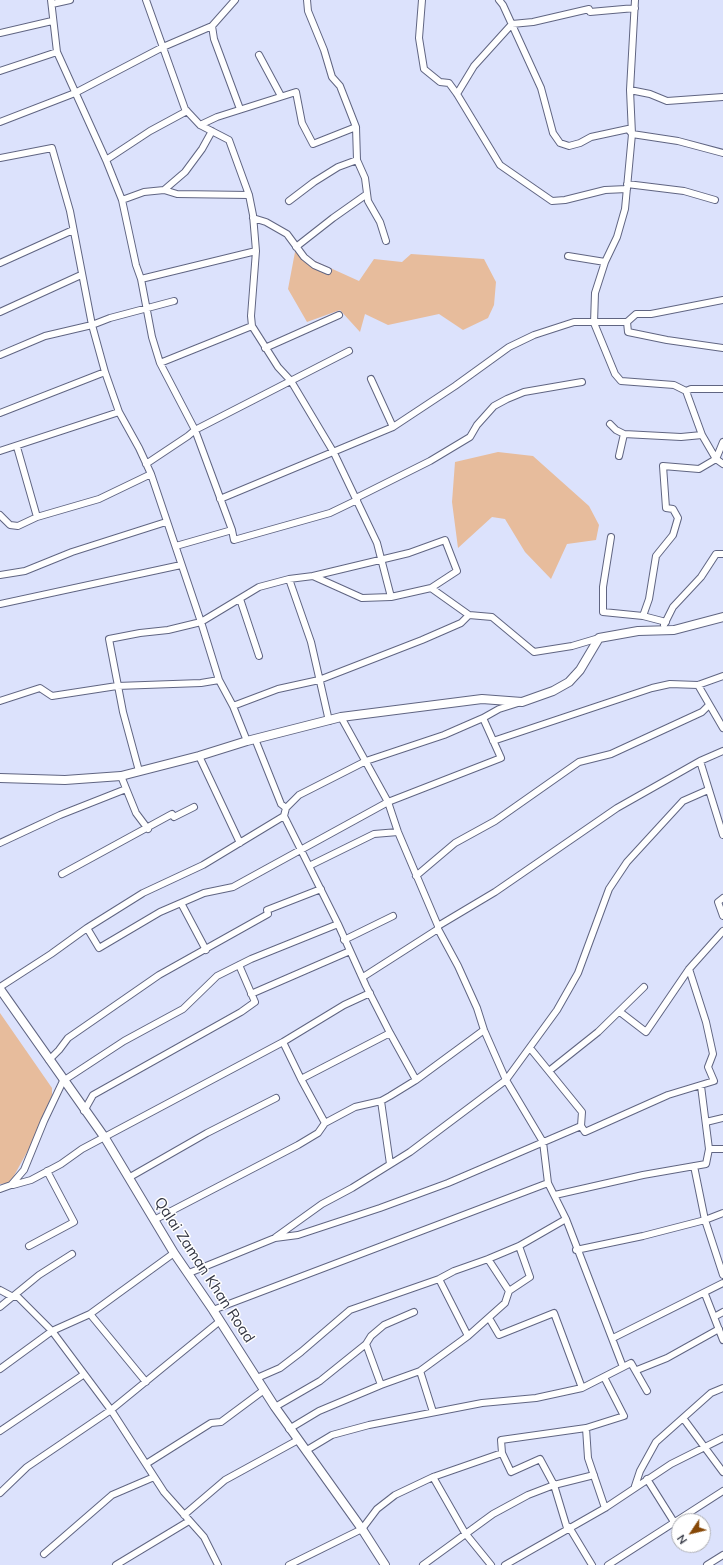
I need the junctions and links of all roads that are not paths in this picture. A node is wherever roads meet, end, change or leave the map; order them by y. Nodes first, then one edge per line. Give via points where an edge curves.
1 (70, 0) edge
2 (146, 0) edge
3 (235, 0) edge
4 (307, 0) edge
5 (422, 0) edge
6 (499, 0) edge
7 (635, 0) edge
8 (52, 2) edge
9 (635, 8) junction
10 (52, 21) junction
11 (512, 24) junction
12 (212, 26) junction
13 (0, 33) edge
14 (163, 47) junction
15 (57, 52) junction
16 (259, 55) dead end
17 (0, 71) edge
18 (630, 90) junction
19 (75, 93) junction
20 (457, 94) junction
21 (281, 96) junction
22 (723, 97) edge
23 (240, 109) junction
24 (187, 111) junction
25 (0, 122) edge
26 (200, 125) junction
27 (356, 127) junction
28 (212, 131) junction
29 (632, 134) junction
30 (723, 153) edge
31 (0, 158) edge
32 (106, 160) junction
33 (357, 160) junction
34 (627, 187) junction
35 (164, 190) junction
36 (367, 194) junction
37 (249, 195) junction
38 (122, 200) junction
39 (715, 200) dead end
40 (289, 201) dead end
41 (253, 218) junction
42 (73, 230) junction
43 (386, 241) dead end
44 (296, 247) junction
45 (256, 251) junction
46 (568, 256) dead end
47 (605, 262) junction
48 (0, 263) edge
49 (328, 271) dead end
50 (81, 276) junction
51 (141, 279) junction
52 (723, 300) edge
53 (174, 301) dead end
54 (146, 308) junction
55 (0, 312) edge
56 (339, 315) dead end
57 (628, 322) junction
58 (594, 323) junction
59 (92, 325) junction
60 (252, 326) junction
61 (265, 348) junction
62 (723, 348) edge
63 (349, 351) dead end
64 (0, 355) edge
65 (160, 363) junction
66 (106, 372) junction
67 (371, 379) dead end
68 (291, 381) junction
69 (582, 382) dead end
70 (723, 389) edge
71 (686, 391) junction
72 (119, 412) junction
73 (0, 413) edge
74 (610, 424) dead end
75 (393, 427) junction
76 (195, 430) junction
77 (624, 434) junction
78 (702, 435) junction
79 (723, 442) edge
80 (17, 447) junction
81 (0, 451) edge
82 (334, 453) junction
83 (619, 456) dead end
84 (716, 459) junction
85 (146, 464) junction
86 (723, 464) edge
87 (151, 474) junction
88 (220, 499) junction
89 (357, 499) junction
90 (0, 515) edge
91 (37, 517) junction
92 (166, 522) junction
93 (232, 530) junction
94 (611, 537) dead end
95 (176, 546) junction
96 (723, 554) edge
97 (380, 560) junction
98 (181, 565) junction
99 (0, 575) edge
100 (313, 576) junction
101 (289, 579) junction
102 (431, 588) junction
103 (391, 597) junction
104 (240, 599) junction
105 (0, 604) edge
106 (469, 616) junction
107 (643, 616) junction
108 (723, 617) edge
109 (201, 622) junction
110 (666, 622) junction
111 (662, 630) junction
112 (599, 638) junction
113 (259, 656) dead end
114 (723, 676) edge
115 (219, 680) junction
116 (319, 680) junction
117 (698, 685) junction
118 (117, 686) junction
119 (0, 701) edge
120 (522, 702) junction
121 (709, 705) junction
122 (233, 706) junction
123 (341, 718) junction
124 (483, 718) junction
125 (329, 721) junction
126 (723, 728) edge
127 (251, 740) junction
128 (493, 741) junction
129 (723, 750) edge
130 (199, 756) junction
131 (700, 761) junction
132 (366, 762) junction
133 (139, 771) junction
134 (121, 776) junction
135 (0, 778) edge
136 (126, 789) junction
137 (708, 790) junction
138 (388, 802) junction
139 (194, 807) dead end
140 (286, 808) junction
141 (284, 816) junction
142 (148, 829) junction
143 (398, 832) junction
144 (723, 835) edge
145 (0, 843) edge
146 (240, 843) junction
147 (302, 850) junction
148 (310, 866) junction
149 (62, 874) dead end
150 (416, 876) junction
151 (321, 889) junction
152 (723, 898) edge
153 (181, 903) junction
154 (393, 916) dead end
155 (723, 916) edge
156 (338, 924) junction
157 (438, 927) junction
158 (87, 928) junction
159 (723, 931) edge
160 (344, 940) junction
161 (206, 950) junction
162 (350, 950) junction
163 (239, 965) junction
164 (690, 969) junction
165 (362, 977) junction
166 (644, 987) dead end
167 (0, 988) edge
168 (370, 993) junction
169 (251, 994) junction
170 (620, 1012) junction
171 (484, 1030) junction
172 (390, 1033) junction
173 (283, 1042) junction
174 (530, 1048) junction
175 (48, 1060) junction
176 (549, 1071) junction
177 (301, 1079) junction
178 (416, 1080) junction
179 (506, 1080) junction
180 (63, 1081) junction
181 (701, 1086) junction
182 (276, 1098) dead end
183 (381, 1101) junction
184 (84, 1110) junction
185 (723, 1118) edge
186 (706, 1122) junction
187 (325, 1123) junction
188 (581, 1126) junction
189 (105, 1138) junction
190 (543, 1142) junction
191 (709, 1149) junction
192 (723, 1149) edge
193 (390, 1164) junction
194 (694, 1166) junction
195 (47, 1171) junction
196 (130, 1177) junction
197 (548, 1183) junction
198 (11, 1185) junction
199 (0, 1188) edge
200 (555, 1195) junction
201 (723, 1213) edge
202 (566, 1219) junction
203 (154, 1220) junction
204 (705, 1220) junction
205 (275, 1238) junction
206 (29, 1246) dead end
207 (519, 1246) junction
208 (576, 1250) junction
209 (174, 1253) junction
210 (72, 1254) dead end
211 (488, 1259) junction
212 (189, 1273) junction
213 (723, 1275) edge
214 (439, 1279) junction
215 (723, 1283) edge
216 (0, 1290) edge
217 (509, 1291) junction
218 (704, 1294) junction
219 (13, 1297) junction
220 (0, 1307) edge
221 (212, 1310) junction
222 (414, 1312) dead end
223 (723, 1312) edge
224 (90, 1314) junction
225 (714, 1317) junction
226 (489, 1318) junction
227 (220, 1322) junction
228 (719, 1329) junction
229 (52, 1331) junction
230 (468, 1336) junction
231 (613, 1338) junction
232 (723, 1340) edge
233 (366, 1344) junction
234 (623, 1367) junction
235 (0, 1369) edge
236 (637, 1370) junction
237 (420, 1371) junction
238 (84, 1375) junction
239 (604, 1377) junction
240 (257, 1378) junction
241 (146, 1382) junction
242 (381, 1385) junction
243 (582, 1388) junction
244 (723, 1388) edge
245 (264, 1390) junction
246 (648, 1391) dead end
247 (275, 1407) junction
248 (111, 1410) junction
249 (434, 1412) junction
250 (683, 1418) junction
251 (586, 1428) junction
252 (289, 1429) junction
253 (0, 1431) edge
254 (723, 1438) edge
255 (298, 1440) junction
256 (705, 1446) junction
257 (307, 1450) junction
258 (502, 1453) junction
259 (146, 1464) junction
260 (723, 1472) edge
261 (594, 1475) junction
262 (154, 1477) junction
263 (432, 1477) junction
264 (647, 1479) junction
265 (554, 1485) junction
266 (635, 1486) junction
267 (723, 1491) edge
268 (0, 1493) edge
269 (605, 1508) junction
270 (688, 1513) edge
271 (184, 1515) junction
272 (671, 1517) edge
273 (189, 1521) junction
274 (671, 1524) edge
275 (568, 1528) junction
276 (362, 1529) junction
277 (465, 1533) junction
278 (44, 1554) dead end
279 (723, 1555) edge
280 (126, 1559) junction
281 (116, 1565) edge
282 (130, 1565) edge
283 (218, 1565) edge
284 (289, 1565) edge
285 (385, 1565) edge
286 (423, 1565) edge
287 (492, 1565) edge
288 (505, 1565) edge
289 (592, 1565) edge
290 (608, 1565) edge
291 (706, 1565) edge

1 - 8 street
2 - 14 street
3 - 12 street
4 - 27 street via 308,12 332,76 340,86
5 - 20 street via 419,38 424,69 440,82 449,83
6 - 11 street
7 - 9 street
8 - 10 street
9 - 11 street via 590,12 589,9 533,22
9 - 18 street
10 - 13 street
10 - 15 street
11 - 20 street via 474,66
11 - 29 street via 541,88 553,133 560,143 569,146 606,133 628,129
12 - 14 street
12 - 23 street via 214,39
14 - 19 street
14 - 24 street
15 - 17 street
15 - 19 street
16 - 21 street
18 - 22 street via 667,101
18 - 29 street
19 - 25 street
19 - 32 street
20 - 34 street via 500,165 552,201
21 - 23 street
21 - 27 street via 296,92 302,123 313,144
23 - 26 street
24 - 26 street
24 - 32 street via 150,130
26 - 28 street
27 - 33 street
28 - 35 street via 185,172
28 - 37 street via 229,140
29 - 30 street via 678,141
29 - 34 street
31 - 42 street via 52,148
32 - 38 street
33 - 36 street via 365,178
33 - 40 street via 338,167
34 - 39 street via 684,191
34 - 47 street via 625,209 617,237
35 - 37 street via 177,194
35 - 38 street via 144,192
36 - 43 street
36 - 44 street
37 - 41 street
38 - 51 street
41 - 44 street via 287,234
41 - 45 street
42 - 48 street
42 - 50 street
44 - 49 street via 314,265
45 - 51 street
45 - 60 street via 250,316
46 - 47 street
47 - 58 street via 595,293
50 - 55 street
50 - 59 street
51 - 54 street
52 - 57 street via 651,314 636,314
53 - 54 street
54 - 59 street
54 - 65 street
56 - 61 street
57 - 58 street
57 - 62 street via 628,332
58 - 71 street via 615,374 621,381 674,385
58 - 75 street via 574,322 534,335 509,347 456,386
59 - 64 street via 45,336
59 - 66 street
60 - 61 street
60 - 65 street
61 - 68 street
63 - 68 street
65 - 76 street
66 - 72 street
66 - 73 street
67 - 75 street
68 - 76 street
68 - 82 street
69 - 89 street via 524,392 494,406 470,437
70 - 71 street
71 - 78 street
72 - 80 street
72 - 85 street
74 - 77 street
75 - 82 street
76 - 85 street
76 - 88 street
77 - 78 street via 681,437
77 - 83 street
78 - 84 street
79 - 84 street
80 - 81 street
80 - 91 street
82 - 88 street
82 - 89 street
84 - 86 street
84 - 107 street via 699,469 663,466 666,508 673,509 678,518 673,535 656,556
85 - 87 street
87 - 91 street via 99,499
87 - 92 street
88 - 93 street
89 - 93 street via 330,513 234,540
89 - 97 street via 377,543
90 - 91 street via 10,525 18,526
92 - 95 street
92 - 99 street via 72,552 25,571
93 - 95 street
94 - 107 street via 603,587 603,612
95 - 98 street
96 - 110 street via 716,554 701,577 673,606
97 - 100 street
97 - 102 street via 445,540 457,571
97 - 103 street
98 - 105 street
98 - 109 street
100 - 101 street
100 - 103 street via 362,598
101 - 104 street via 259,587
101 - 116 street via 311,642
102 - 103 street
102 - 106 street
104 - 109 street
104 - 113 street
106 - 112 street via 492,617 534,652 572,646
106 - 116 street via 461,623 422,640
107 - 110 street
108 - 111 street via 674,630
109 - 115 street
109 - 118 street via 109,639
110 - 111 street
111 - 112 street via 638,631
112 - 120 street via 580,670 569,682 553,691
114 - 117 street
115 - 118 street
115 - 122 street
116 - 122 street via 278,689
116 - 125 street
117 - 121 street
117 - 128 street via 670,684 652,688
118 - 119 street via 52,696 40,688
118 - 133 street
120 - 123 street via 482,699
120 - 124 street
121 - 126 street
121 - 150 street via 702,712 611,754 580,762 495,821 455,843
122 - 127 street
123 - 125 street
123 - 132 street
124 - 128 street
124 - 132 street via 444,735
125 - 127 street
127 - 130 street
127 - 140 street via 281,804
128 - 138 street via 501,758
129 - 131 street
130 - 133 street
130 - 146 street
131 - 137 street
131 - 157 street via 617,808 495,892
132 - 138 street
132 - 140 street via 299,795
133 - 134 street
134 - 135 street via 64,780
134 - 136 street
136 - 142 street via 136,813
136 - 145 street via 60,815
137 - 144 street
137 - 174 street via 683,801 627,862 612,883 600,908 578,973 557,1010
138 - 143 street
138 - 147 street
139 - 142 street via 174,817 172,814
140 - 141 street
141 - 146 street
141 - 147 street
142 - 149 street
143 - 148 street via 374,834
143 - 150 street
146 - 158 street via 203,865 143,893
147 - 148 street
147 - 153 street via 233,887 204,893
148 - 151 street
150 - 157 street
151 - 156 street
151 - 161 street via 267,910 268,914
152 - 155 street via 718,902
153 - 158 street via 160,912 99,948
153 - 161 street
154 - 160 street
156 - 160 street
156 - 163 street
157 - 165 street
157 - 171 street via 477,1008
158 - 167 street
159 - 164 street
160 - 162 street
161 - 175 street via 159,975 68,1038
162 - 165 street
162 - 169 street
163 - 169 street
163 - 180 street via 217,976 183,1009 124,1041
164 - 170 street via 646,1032
164 - 181 street via 713,1054 708,1067 714,1081
165 - 168 street
166 - 170 street
167 - 175 street, Qalai Zaman Khan Road
168 - 172 street
168 - 173 street
169 - 184 street via 255,1002 248,1008 93,1095
170 - 176 street
171 - 178 street
171 - 179 street
172 - 177 street
172 - 178 street
173 - 177 street
173 - 189 street
174 - 176 street
174 - 179 street
175 - 180 street, Qalai Zaman Khan Road
176 - 188 street via 582,1112
177 - 187 street
178 - 183 street
179 - 190 street
179 - 193 street via 410,1152
180 - 184 street, Qalai Zaman Khan Road
180 - 198 street via 24,1170
181 - 186 street
181 - 188 street via 668,1095 585,1132
182 - 196 street via 207,1133
183 - 187 street via 355,1106
183 - 193 street
184 - 189 street, Qalai Zaman Khan Road
185 - 186 street
186 - 191 street
187 - 203 street via 318,1133 298,1145
188 - 190 street
189 - 195 street
189 - 196 street, Qalai Zaman Khan Road
190 - 197 street
190 - 205 street via 380,1208 298,1235
191 - 192 street
191 - 194 street via 706,1164
193 - 205 street via 322,1204
194 - 200 street
194 - 204 street
195 - 198 street via 31,1180
195 - 206 street via 74,1222
196 - 203 street, Qalai Zaman Khan Road
197 - 200 street
197 - 221 street
198 - 199 street
200 - 202 street
201 - 204 street
202 - 207 street
202 - 208 street
203 - 209 street, Qalai Zaman Khan Road
204 - 208 street
204 - 213 street
205 - 212 street
207 - 211 street
207 - 217 street via 530,1277
208 - 231 street
209 - 212 street, Qalai Zaman Khan Road
209 - 224 street
210 - 219 street via 39,1275
211 - 214 street
211 - 217 street
212 - 221 street, Qalai Zaman Khan Road
214 - 230 street
214 - 240 street via 350,1310 280,1368
215 - 218 street
216 - 219 street
217 - 226 street via 505,1302
218 - 225 street
218 - 231 street
219 - 220 street
219 - 229 street via 18,1297
221 - 227 street, Qalai Zaman Khan Road
222 - 233 street via 384,1325
223 - 225 street
224 - 229 street
224 - 241 street
225 - 228 street
226 - 230 street
226 - 243 street via 499,1335 554,1313
227 - 240 street, Qalai Zaman Khan Road
227 - 241 street
228 - 232 street
228 - 236 street via 667,1358
229 - 235 street
229 - 238 street
230 - 237 street
231 - 234 street
233 - 242 street
233 - 247 street via 320,1380
234 - 236 street via 631,1363
234 - 239 street
236 - 246 street
237 - 242 street
237 - 249 street
238 - 248 street
238 - 253 street
239 - 243 street
239 - 251 street via 624,1416
240 - 245 street, Qalai Zaman Khan Road
241 - 248 street
242 - 252 street via 319,1411
243 - 249 street via 536,1398
244 - 250 street via 711,1393
245 - 247 street, Qalai Zaman Khan Road
245 - 259 street via 221,1422 211,1424
247 - 252 street, Qalai Zaman Khan Road
248 - 259 street
248 - 268 street via 27,1467
249 - 257 street via 369,1425 332,1436
250 - 256 street
250 - 266 street via 656,1442
251 - 258 street via 501,1440
251 - 261 street via 588,1458
252 - 255 street, Qalai Zaman Khan Road
254 - 256 street
255 - 257 street, Qalai Zaman Khan Road
255 - 271 street via 225,1480
256 - 260 street
256 - 264 street
257 - 276 street, Qalai Zaman Khan Road
258 - 263 street
258 - 265 street via 511,1472 540,1459
259 - 262 street
261 - 265 street
261 - 269 street
262 - 271 street
262 - 278 street via 112,1495
263 - 276 street via 395,1495 377,1509
263 - 277 street
264 - 266 street
264 - 272 street
265 - 275 street
265 - 277 street via 511,1504
266 - 269 street
267 - 270 street
269 - 275 street
271 - 273 street
273 - 280 street
273 - 283 street via 204,1537
274 - 290 street
275 - 288 street
275 - 289 street
276 - 284 street
276 - 285 street, Qalai Zaman Khan Road
277 - 286 street
277 - 287 street
279 - 291 street
280 - 281 street
280 - 282 street

